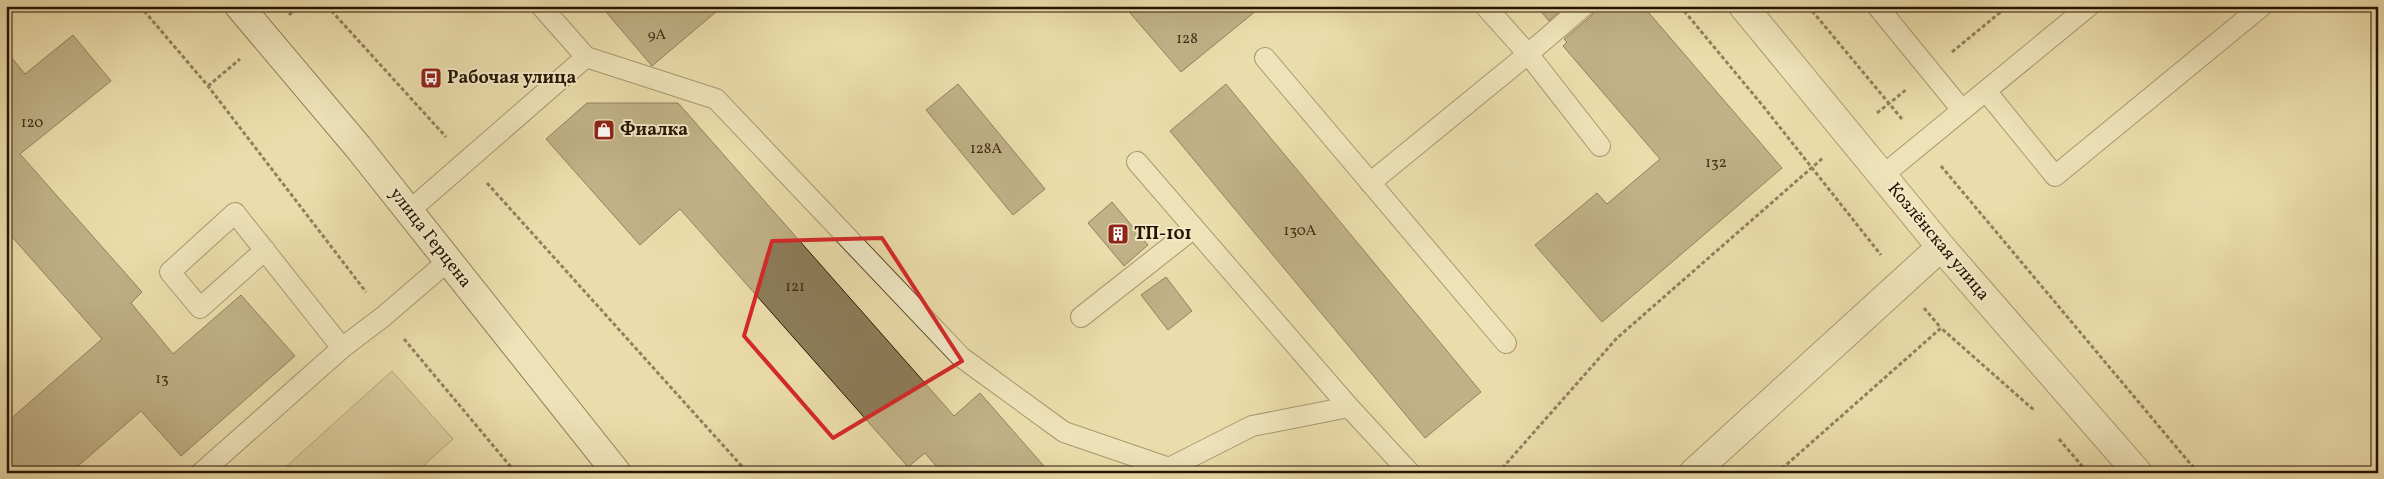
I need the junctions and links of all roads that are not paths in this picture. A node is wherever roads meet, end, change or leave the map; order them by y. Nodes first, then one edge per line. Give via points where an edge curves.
1 (239, 6) edge
2 (1485, 6) edge
3 (1584, 6) edge
4 (1742, 6) edge
5 (1877, 6) edge
6 (2089, 6) edge
7 (2262, 6) edge
8 (547, 8) edge
9 (1528, 54) junction
10 (586, 57) junction
11 (1265, 58) dead end
12 (1986, 91) junction
13 (1962, 110) junction
14 (1600, 146) dead end
15 (1137, 162) dead end
16 (1882, 176) junction
17 (1370, 183) junction
18 (409, 212) junction
19 (1194, 228) junction
20 (1941, 247) junction
21 (265, 250) junction
22 (448, 261) junction
23 (1081, 317) dead end
24 (1506, 343) dead end
25 (342, 348) junction
26 (1349, 406) junction
27 (200, 473) edge
28 (617, 473) edge
29 (1410, 473) edge
30 (1693, 473) edge
31 (2138, 473) edge

1 - 18 street, улица Герцена
2 - 9 lane
3 - 9 lane
4 - 16 street, Козлёнская улица
5 - 13 lane
6 - 12 lane
7 - 12 lane via 2055,176
8 - 10 lane
9 - 14 lane
9 - 17 lane
10 - 18 lane
10 - 26 lane via 716,99 961,357 1064,432 1169,468 1252,426
11 - 17 lane
12 - 13 lane
13 - 16 lane
15 - 19 lane
16 - 20 street, Козлёнская улица
17 - 24 lane
18 - 22 street, улица Герцена
19 - 23 lane
19 - 26 lane
20 - 30 street
20 - 31 street, Козлёнская улица
21 - 21 lane via 200,308 170,272 235,213
21 - 25 lane
22 - 25 lane
22 - 28 street, улица Герцена
25 - 27 lane
26 - 29 lane

